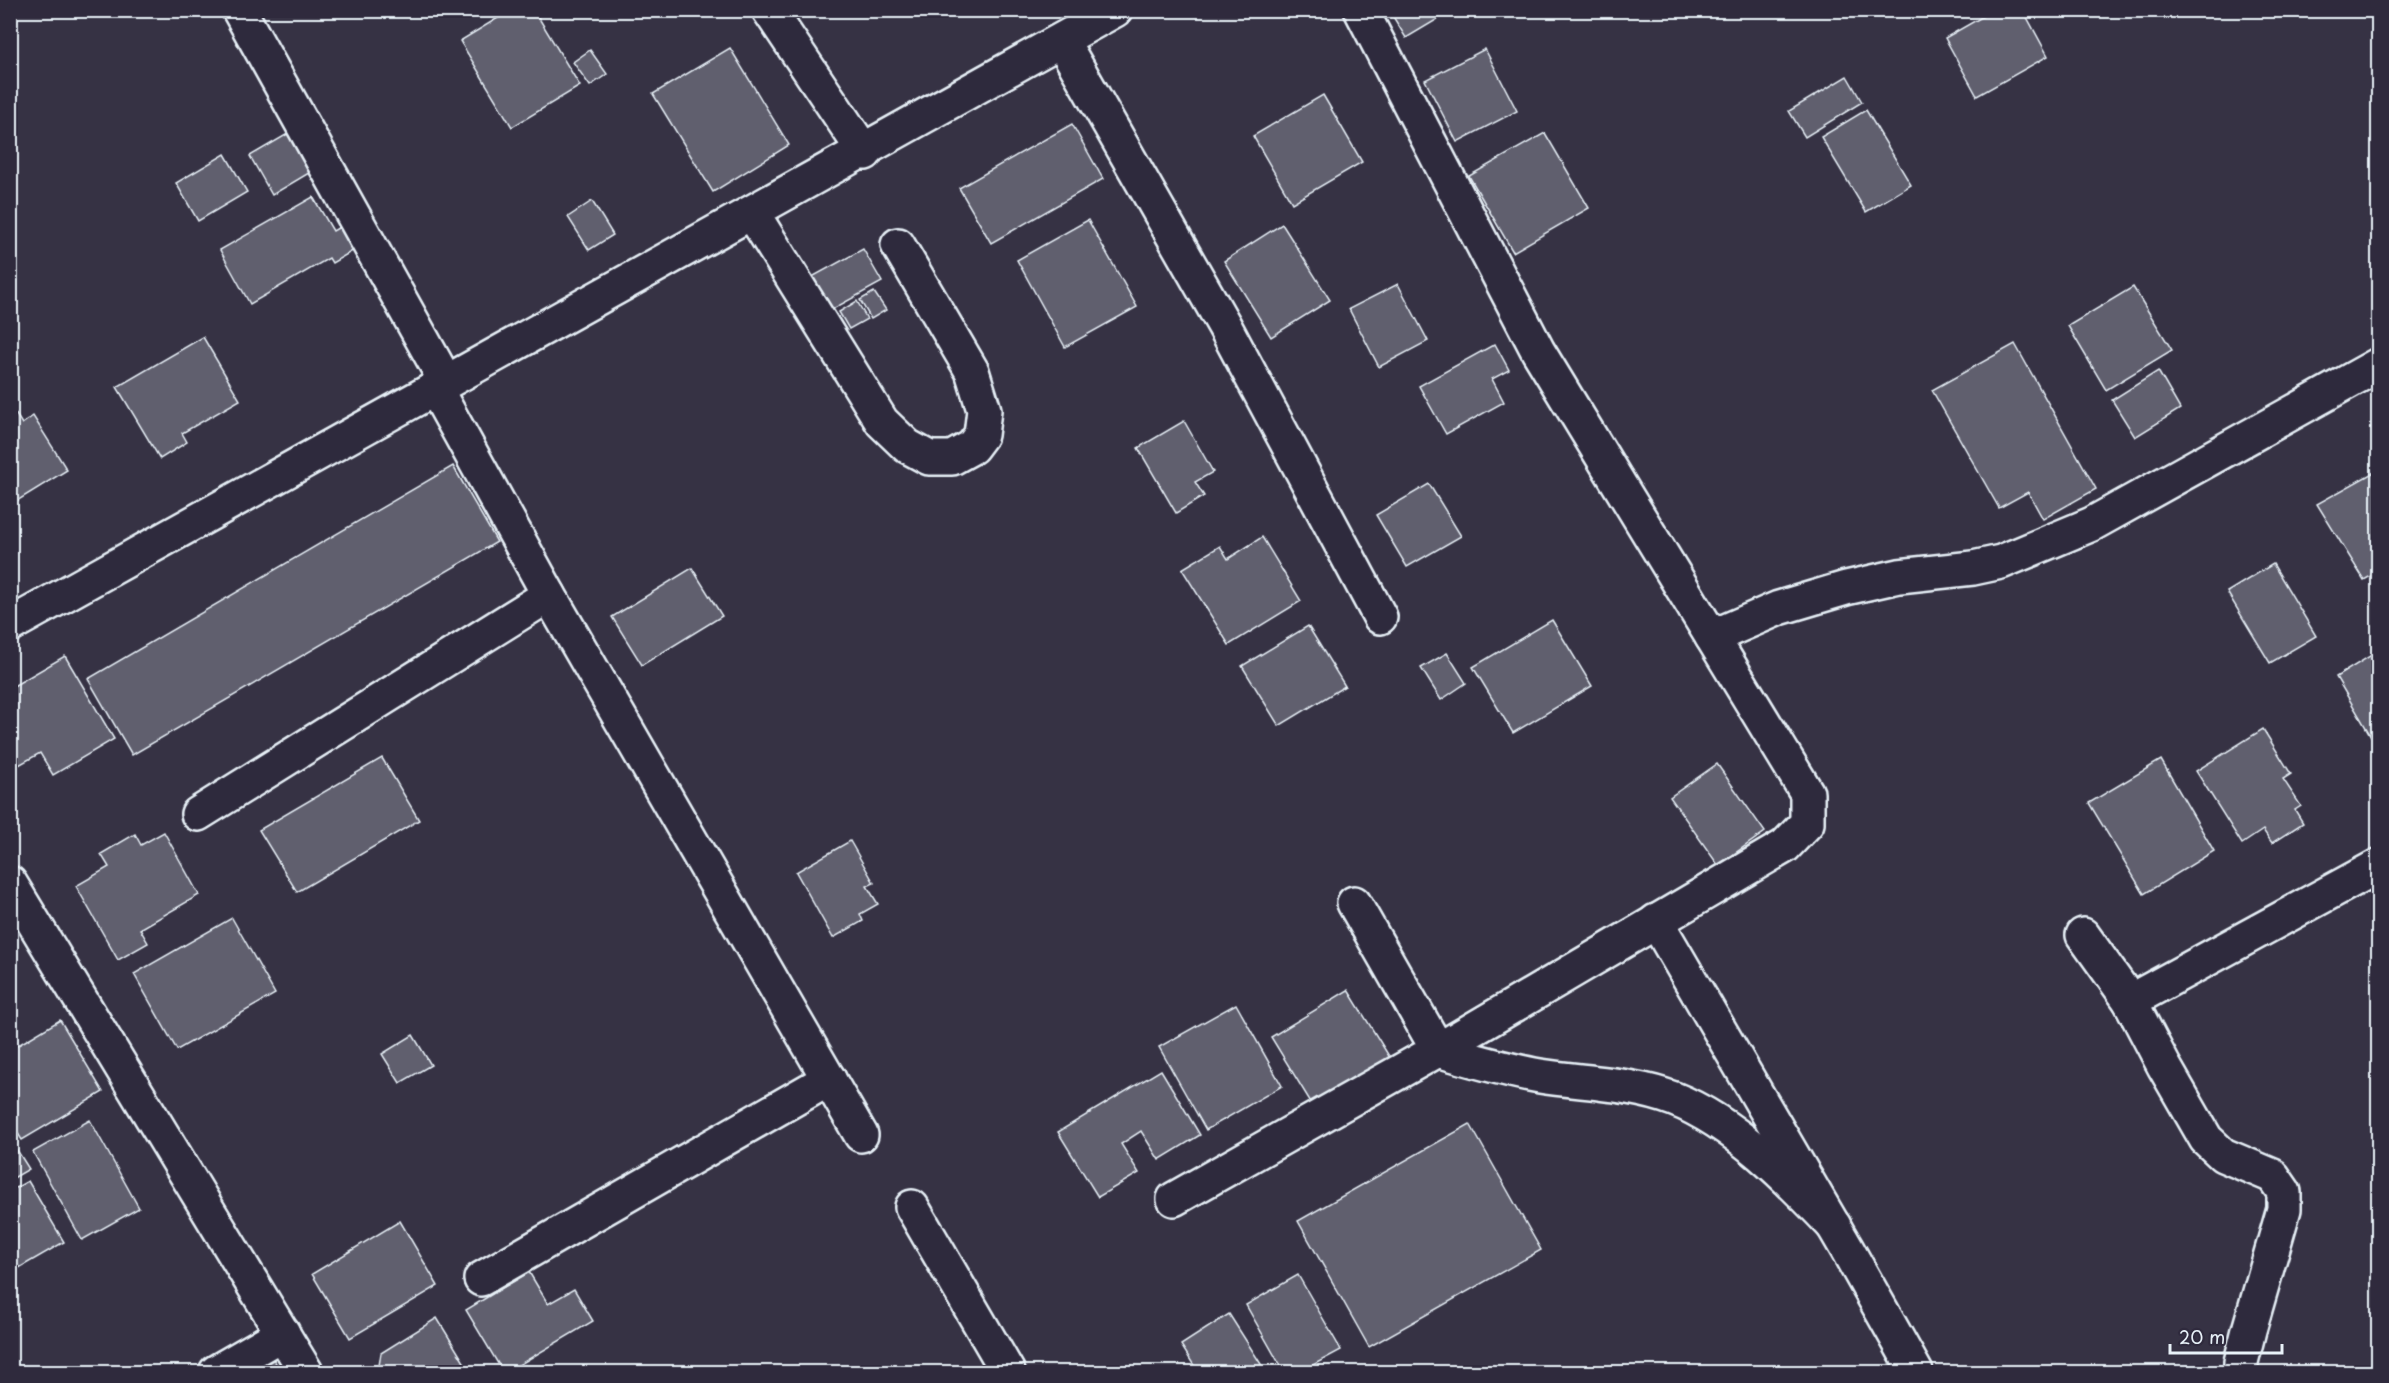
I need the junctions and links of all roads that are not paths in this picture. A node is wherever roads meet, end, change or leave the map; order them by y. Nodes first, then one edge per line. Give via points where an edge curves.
1 (239, 10) edge
2 (769, 10) edge
3 (1361, 10) edge
4 (1101, 14) edge
5 (1062, 41) junction
6 (865, 153) junction
7 (753, 214) junction
8 (898, 245) dead end
9 (2379, 365) edge
10 (440, 385) junction
11 (549, 596) junction
12 (1380, 617) dead end
13 (10, 625) edge
14 (1712, 637) junction
15 (198, 814) dead end
16 (2379, 867) edge
17 (10, 883) edge
18 (1354, 903) dead end
19 (1656, 921) junction
20 (2083, 935) dead end
21 (2130, 1001) junction
22 (1438, 1050) junction
23 (829, 1079) junction
24 (861, 1135) dead end
25 (1174, 1199) dead end
26 (912, 1207) dead end
27 (1834, 1226) junction
28 (481, 1279) dead end
29 (283, 1333) junction
30 (216, 1372) edge
31 (306, 1372) edge
32 (1008, 1372) edge
33 (1916, 1372) edge
34 (2241, 1372) edge

1 - 10 street
2 - 6 street
3 - 14 street via 1538,351
4 - 5 street
5 - 6 street
5 - 12 street via 1224,325
6 - 7 street
7 - 8 street via 882,422 907,446 929,458 951,458 972,447 981,435 984,410 972,371
7 - 10 street
9 - 14 street via 2092,524 2048,544 2001,562 1845,588 1779,608
10 - 11 street
10 - 13 street
11 - 15 street
11 - 23 street
14 - 19 street via 1807,793 1807,823 1785,846
16 - 21 street
17 - 29 street
18 - 22 street
19 - 22 street
19 - 27 street
20 - 21 street
21 - 34 street via 2206,1139 2223,1155 2273,1176 2284,1192 2284,1209
22 - 25 street
22 - 27 street via 1489,1066 1645,1090 1676,1100 1711,1119 1781,1170
23 - 24 street
23 - 28 street
26 - 32 street
27 - 33 street
29 - 30 street
29 - 31 street

